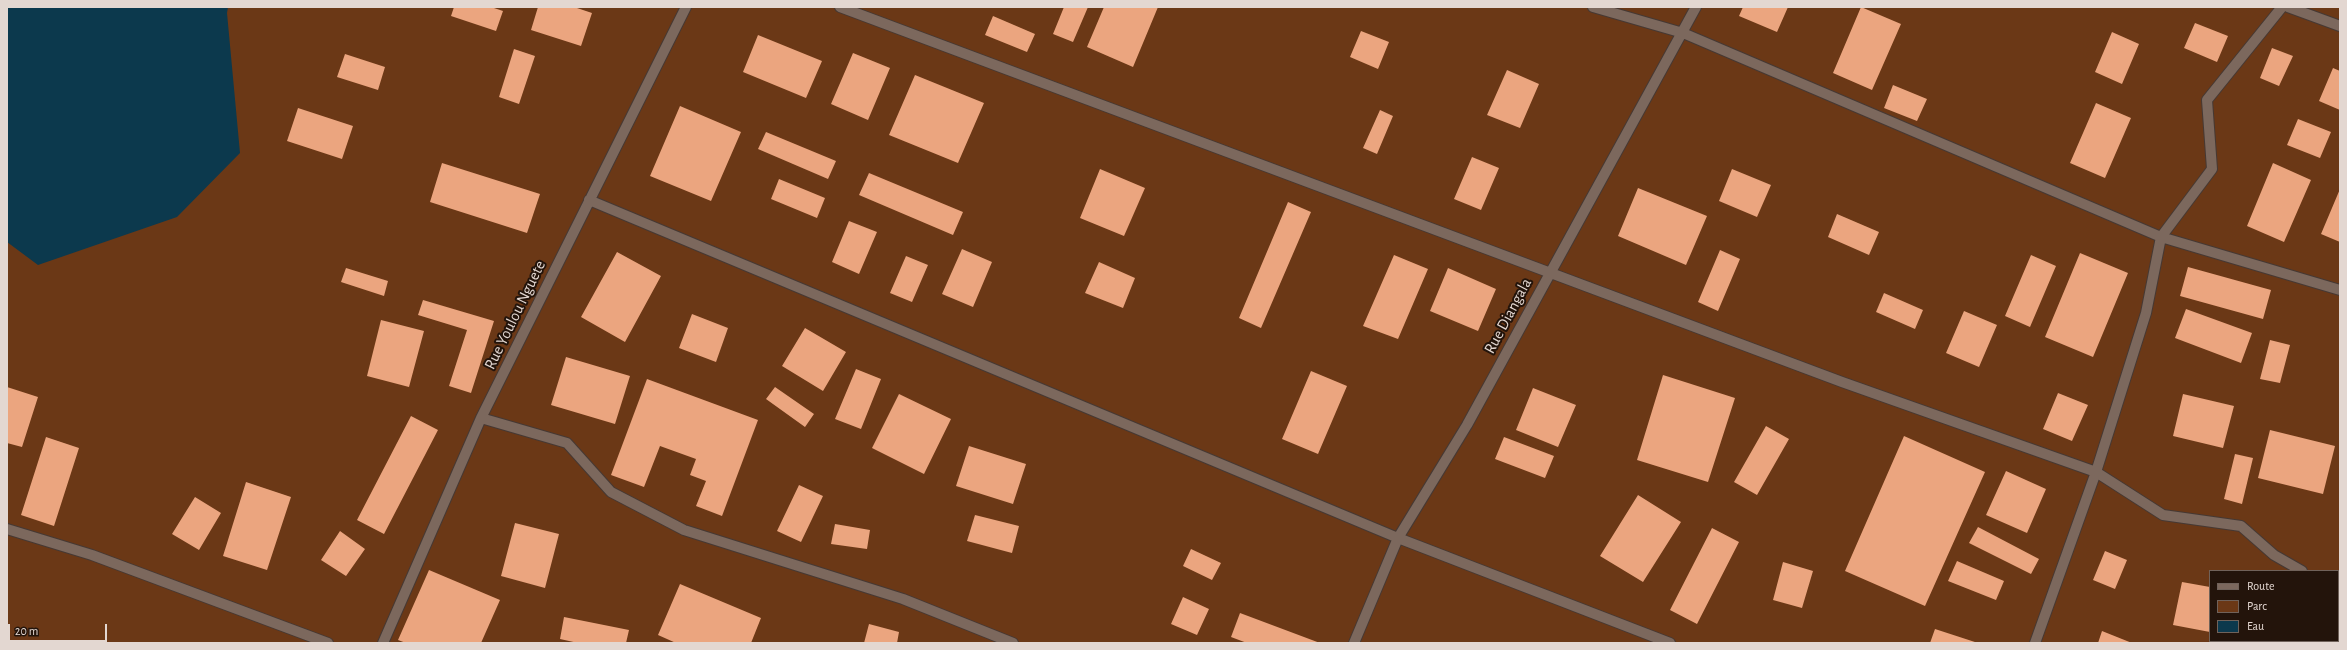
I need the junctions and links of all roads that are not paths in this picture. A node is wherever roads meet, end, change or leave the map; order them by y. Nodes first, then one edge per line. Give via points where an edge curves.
1 (686, 7) edge
2 (840, 7) edge
3 (1593, 7) edge
4 (1696, 7) edge
5 (2282, 7) edge
6 (2288, 7) edge
7 (2340, 26) edge
8 (1683, 33) junction
9 (589, 200) junction
10 (2161, 237) junction
11 (1548, 273) junction
12 (2340, 290) edge
13 (481, 418) junction
14 (2096, 472) junction
15 (7, 529) edge
16 (1398, 538) junction
17 (2300, 570) edge
18 (328, 643) edge
19 (383, 643) edge
20 (1013, 643) edge
21 (1354, 643) edge
22 (1670, 643) edge
23 (2035, 643) edge

1 - 9 street, Rue Youlou Nguete
2 - 11 street
3 - 8 street
4 - 8 street, Rue Diangala
5 - 10 street via 2207,100 2212,169
6 - 7 street
8 - 10 street
8 - 11 street, Rue Diangala
9 - 13 street, Rue Youlou Nguete
9 - 16 street
10 - 12 street
10 - 14 street via 2146,312
11 - 14 street via 1842,382
11 - 16 street, Rue Diangala via 1467,425
13 - 19 street, Rue Youlou Nguete
13 - 20 street via 567,443 611,492 684,530 903,599
14 - 17 street via 2163,515 2241,526 2274,555
14 - 23 street
15 - 18 street via 92,555
16 - 21 street, Rue Diangala
16 - 22 street

